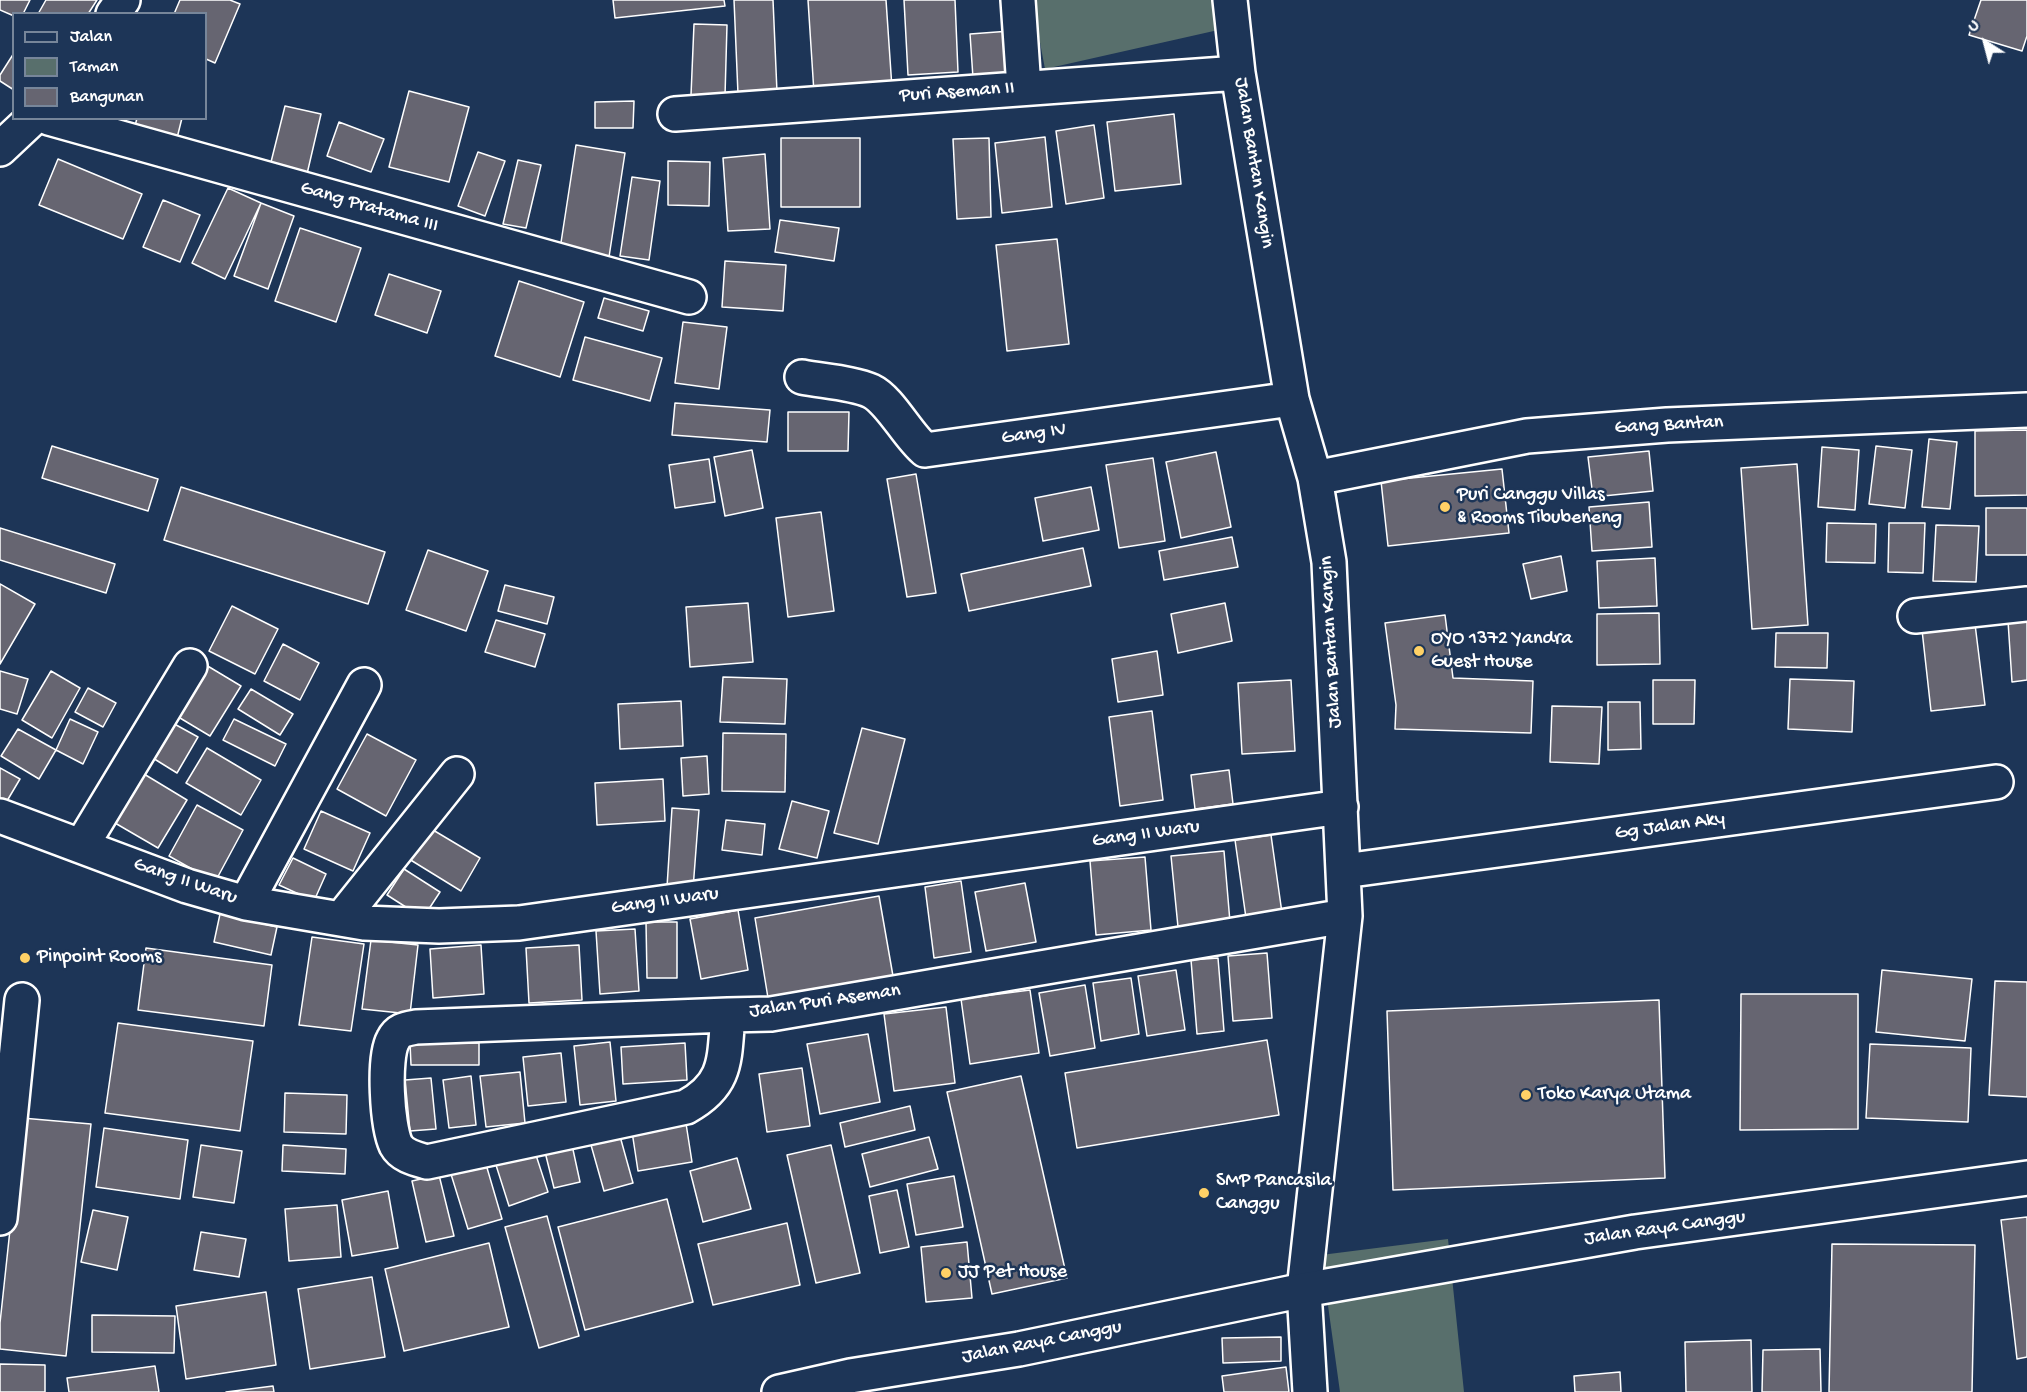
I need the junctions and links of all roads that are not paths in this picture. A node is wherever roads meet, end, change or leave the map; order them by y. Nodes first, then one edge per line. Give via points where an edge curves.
1 (1018, 0) edge
2 (1230, 0) edge
3 (1238, 73) junction
4 (1023, 88) junction
5 (675, 114) dead end
6 (31, 120) edge
7 (56, 120) edge
8 (0, 149) edge
9 (689, 297) dead end
10 (802, 377) dead end
11 (1292, 399) junction
12 (2027, 410) edge
13 (1315, 478) junction
14 (2027, 604) edge
15 (1915, 616) dead end
16 (190, 666) dead end
17 (364, 685) dead end
18 (457, 774) dead end
19 (1996, 783) dead end
20 (1341, 807) junction
21 (0, 816) edge
22 (82, 845) junction
23 (1344, 871) junction
24 (246, 903) junction
25 (1346, 916) junction
26 (341, 919) junction
27 (22, 1000) dead end
28 (728, 1015) junction
29 (2027, 1178) edge
30 (0, 1218) edge
31 (1304, 1290) junction
32 (779, 1392) edge
33 (1310, 1392) edge

1 - 4 street
2 - 3 street, Jalan Bantan Kangin
3 - 4 street, Puri Aseman II
3 - 11 street, Jalan Bantan Kangin
4 - 5 street, Puri Aseman II
6 - 8 street
7 - 9 street, Gang Pratama III
10 - 11 street, Gang IV via 871,391 925,450
11 - 13 street, Jalan Bantan Kangin
12 - 13 street, Gang Bantan via 1667,425 1527,436
13 - 20 street, Jalan Bantan Kangin via 1329,562
14 - 15 street
16 - 22 street
17 - 24 street
18 - 26 street
19 - 23 street, Gg Jalan Aky
20 - 23 street, Jalan Bantan Kangin
20 - 26 street, Gang II Waru via 519,923 439,926
21 - 22 street, Gang II Waru
22 - 24 street, Gang II Waru via 187,886
23 - 25 street, Jalan Bantan Kangin
24 - 26 street, Gang II Waru
25 - 28 street, Jalan Puri Aseman via 771,1014
25 - 31 street, Jalan Bantan Kangin
27 - 30 street
28 - 28 street, Jalan Puri Aseman via 716,1084 686,1107 427,1162 411,1158 396,1146 387,1061 401,1030
29 - 31 street, Jalan Raya Canggu via 1635,1232
31 - 32 street, Jalan Raya Canggu via 1018,1349 850,1376
31 - 33 street

